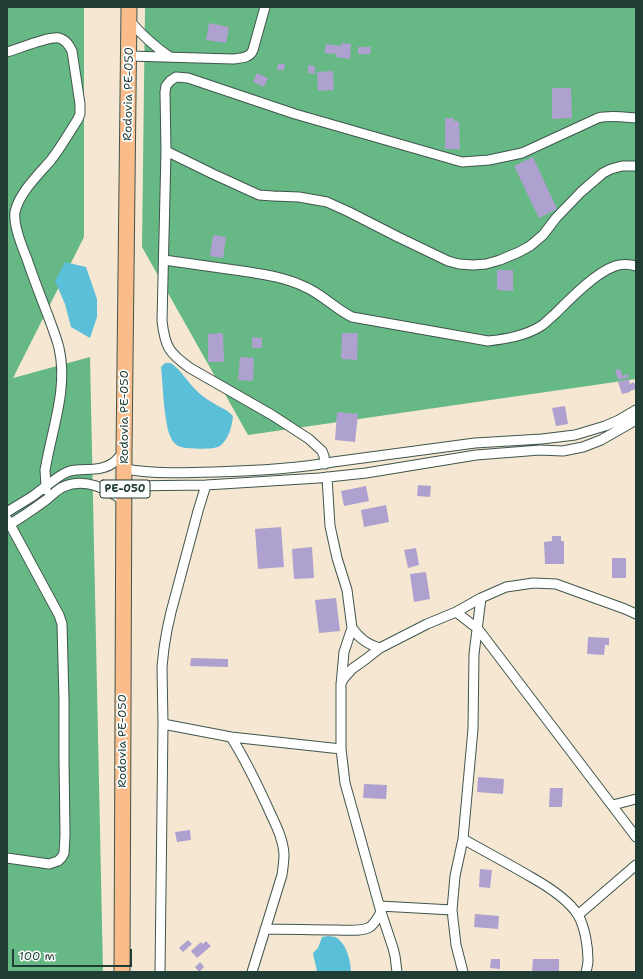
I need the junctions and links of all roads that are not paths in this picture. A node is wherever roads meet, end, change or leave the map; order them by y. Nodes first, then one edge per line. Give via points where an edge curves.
1 (265, 7) edge
2 (129, 13) edge
3 (7, 54) edge
4 (129, 56) junction
5 (170, 57) junction
6 (636, 118) edge
7 (166, 151) junction
8 (636, 166) edge
9 (164, 260) junction
10 (636, 266) edge
11 (636, 410) edge
12 (636, 420) edge
13 (124, 452) junction
14 (325, 464) junction
15 (88, 469) junction
16 (125, 469) junction
17 (159, 473) junction
18 (193, 473) junction
19 (327, 477) junction
20 (87, 484) junction
21 (206, 485) junction
22 (46, 486) junction
23 (125, 486) junction
24 (158, 486) junction
25 (192, 486) junction
26 (48, 499) junction
27 (124, 501) junction
28 (7, 512) edge
29 (8, 523) edge
30 (482, 598) junction
31 (456, 612) junction
32 (636, 614) edge
33 (352, 628) junction
34 (478, 629) junction
35 (380, 648) junction
36 (341, 685) junction
37 (163, 724) junction
38 (231, 737) junction
39 (341, 749) junction
40 (636, 799) edge
41 (613, 805) junction
42 (636, 837) edge
43 (464, 839) junction
44 (7, 858) edge
45 (636, 865) edge
46 (380, 909) junction
47 (452, 910) junction
48 (578, 915) junction
49 (265, 929) junction
50 (122, 972) edge
51 (160, 972) edge
52 (252, 972) edge
53 (397, 972) edge
54 (463, 972) edge
55 (586, 972) edge

1 - 5 street via 252,53 245,58
2 - 4 main road, Rodovia PE-050 / PE-050
2 - 5 street via 156,47
3 - 22 street via 47,39 64,40 72,52 80,104 78,119 51,159 24,192 15,213 21,244 59,348 61,392 46,465
4 - 5 street
4 - 13 main road, Rodovia PE-050 / PE-050
6 - 7 street via 602,117 522,153 489,160 462,162 295,114 199,81 176,77 166,86 164,92
7 - 8 street via 259,194 300,196 328,202 448,261 473,265 500,260 530,246 581,192 603,173 616,167
7 - 9 street
9 - 10 street via 283,278 304,286 352,317 488,341 508,339 542,326 601,273 615,266
9 - 14 street via 162,321 168,348 177,359 190,368 309,439 322,451
11 - 14 street via 605,426 575,435 476,443
12 - 19 street via 583,447 476,455
13 - 15 street via 105,467
13 - 16 main road, Rodovia PE-050 / PE-050
14 - 18 street
14 - 19 street
14 - 19 street
15 - 20 street
15 - 22 street via 65,473
16 - 17 street
16 - 23 main road, Rodovia PE-050 / PE-050
17 - 18 street
17 - 24 street
18 - 25 street
19 - 21 street
19 - 33 street via 330,526 347,590
20 - 26 street via 62,487
20 - 27 street via 105,489
21 - 25 street
21 - 37 street via 166,630 162,667
22 - 26 street
22 - 28 street
23 - 24 street
23 - 27 main road, Rodovia PE-050 / PE-050
24 - 25 street
26 - 29 street
27 - 50 main road, Rodovia PE-050 / PE-050
29 - 44 street via 62,624 65,835 64,853 58,861 49,864
30 - 31 street
30 - 32 street via 506,587 556,584
30 - 34 street
31 - 34 street
31 - 35 street
33 - 35 street via 366,642
33 - 36 street via 344,652
34 - 41 street
34 - 43 street via 474,654 472,729
35 - 36 street via 352,669
36 - 39 street
37 - 38 street
37 - 51 street
38 - 39 street
38 - 49 street via 257,784 282,844 282,875
39 - 46 street via 345,782
40 - 41 street
41 - 42 street
43 - 47 street via 455,876
43 - 48 street via 553,890
45 - 48 street
46 - 47 street
46 - 49 street via 372,926 361,929
46 - 53 street via 395,956
47 - 54 street via 456,945
48 - 55 street via 587,946
49 - 52 street

